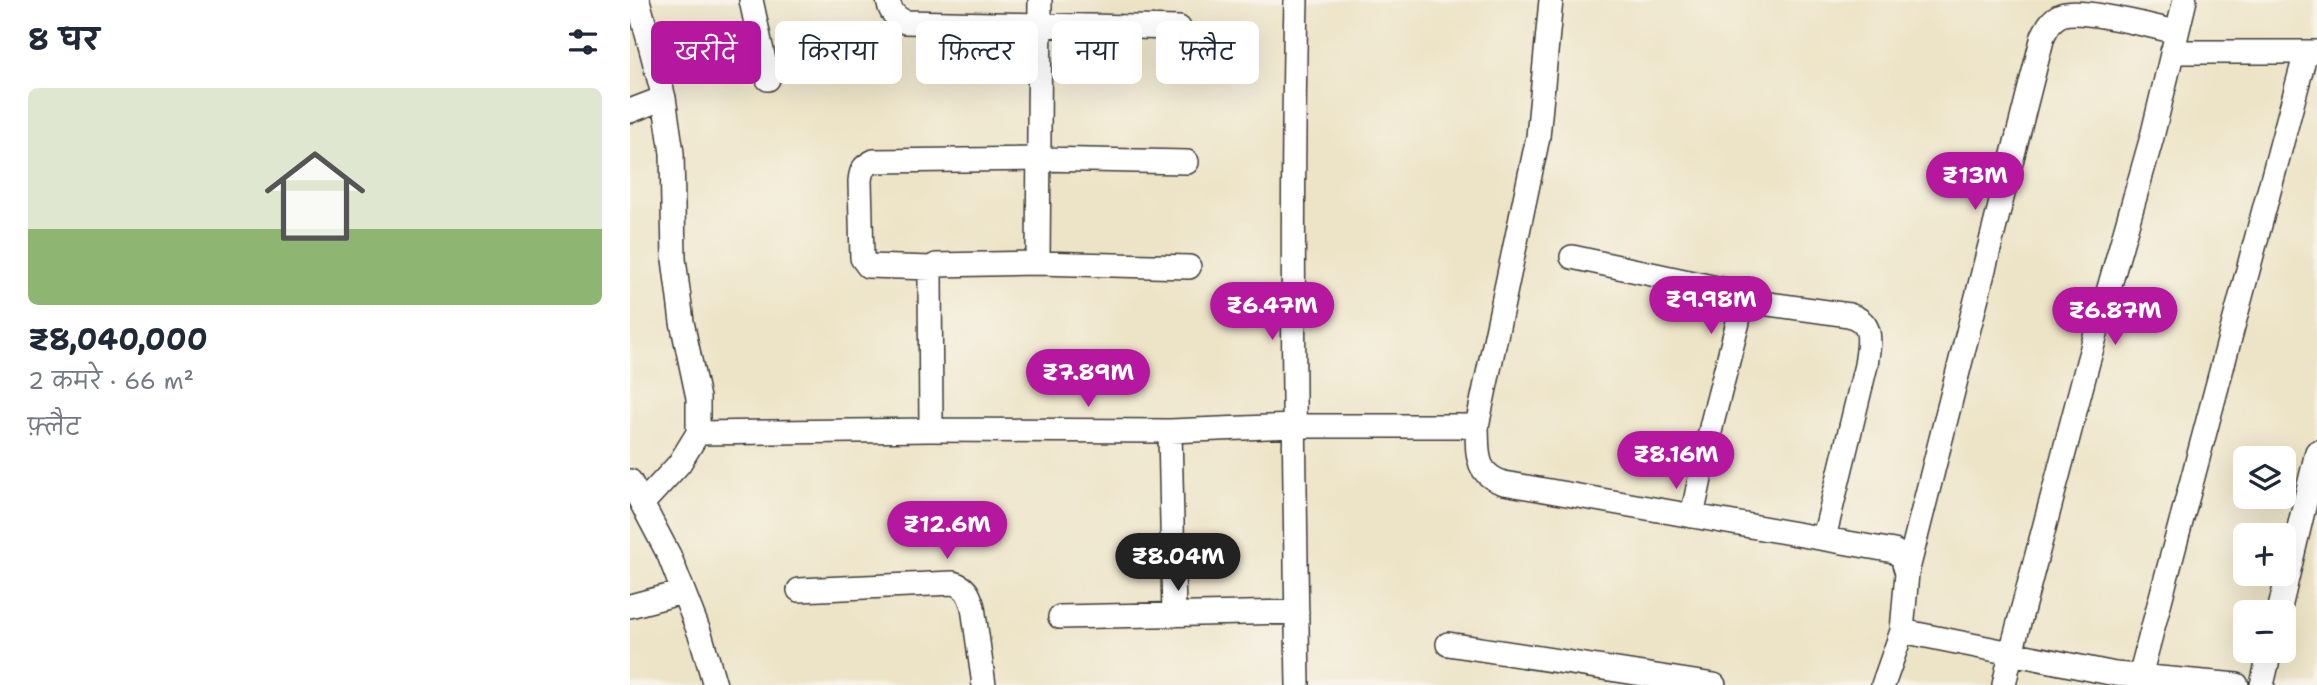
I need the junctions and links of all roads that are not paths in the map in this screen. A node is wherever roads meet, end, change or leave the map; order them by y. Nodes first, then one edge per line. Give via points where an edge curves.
1 (638, 0) edge
2 (751, 0) edge
3 (888, 0) edge
4 (1040, 0) edge
5 (1296, 0) edge
6 (1550, 0) edge
7 (2185, 0) edge
8 (955, 11) edge
9 (1040, 23) junction
10 (1156, 27) edge
11 (2175, 42) junction
12 (2312, 52) edge
13 (768, 79) dead end
14 (664, 98) junction
15 (630, 111) edge
16 (1039, 159) junction
17 (1187, 162) dead end
18 (1572, 257) dead end
19 (1038, 262) junction
20 (1189, 267) dead end
21 (932, 268) junction
22 (1739, 300) junction
23 (1294, 426) junction
24 (1477, 426) junction
25 (931, 430) junction
26 (1170, 431) junction
27 (698, 433) junction
28 (2317, 452) edge
29 (630, 481) edge
30 (642, 504) junction
31 (1692, 516) junction
32 (1824, 538) junction
33 (1907, 573) junction
34 (799, 590) dead end
35 (683, 592) junction
36 (2282, 600) edge
37 (630, 606) edge
38 (1297, 612) junction
39 (1174, 615) junction
40 (1060, 617) dead end
41 (1902, 631) junction
42 (1448, 644) dead end
43 (2011, 653) junction
44 (2267, 663) edge
45 (2140, 677) junction
46 (716, 685) edge
47 (984, 685) edge
48 (1298, 685) edge
49 (1714, 685) edge
50 (1884, 685) edge
51 (2004, 685) edge
52 (2237, 685) edge
53 (2262, 685) edge

1 - 14 street
2 - 13 street
3 - 8 street via 894,16 905,22
4 - 9 street
5 - 23 street
6 - 24 street via 1538,137
7 - 11 street
8 - 9 street
9 - 10 street
9 - 16 street
11 - 12 street
11 - 33 street via 2081,13 2061,15 2049,23
11 - 43 street
12 - 45 street
14 - 15 street
14 - 27 street via 672,153 674,259 698,398
16 - 17 street
16 - 19 street
16 - 21 street via 874,161 864,165 860,181 863,263 868,267
18 - 22 street via 1726,290
19 - 20 street
19 - 21 street via 942,263
21 - 25 street
22 - 31 street via 1738,322
22 - 32 street via 1849,315 1866,326 1866,365
23 - 24 street
23 - 26 street
23 - 38 street
24 - 31 street via 1479,460 1493,480
25 - 26 street
25 - 27 street
26 - 39 street
27 - 30 street via 679,464
28 - 36 street
29 - 30 street
30 - 35 street
31 - 32 street
32 - 33 street via 1894,551 1902,557
33 - 41 street
34 - 47 street via 953,583 964,587 972,607
35 - 37 street
35 - 46 street
38 - 39 street
38 - 48 street
39 - 40 street
41 - 43 street
41 - 50 street
42 - 49 street
43 - 45 street
43 - 51 street
44 - 53 street
45 - 52 street

